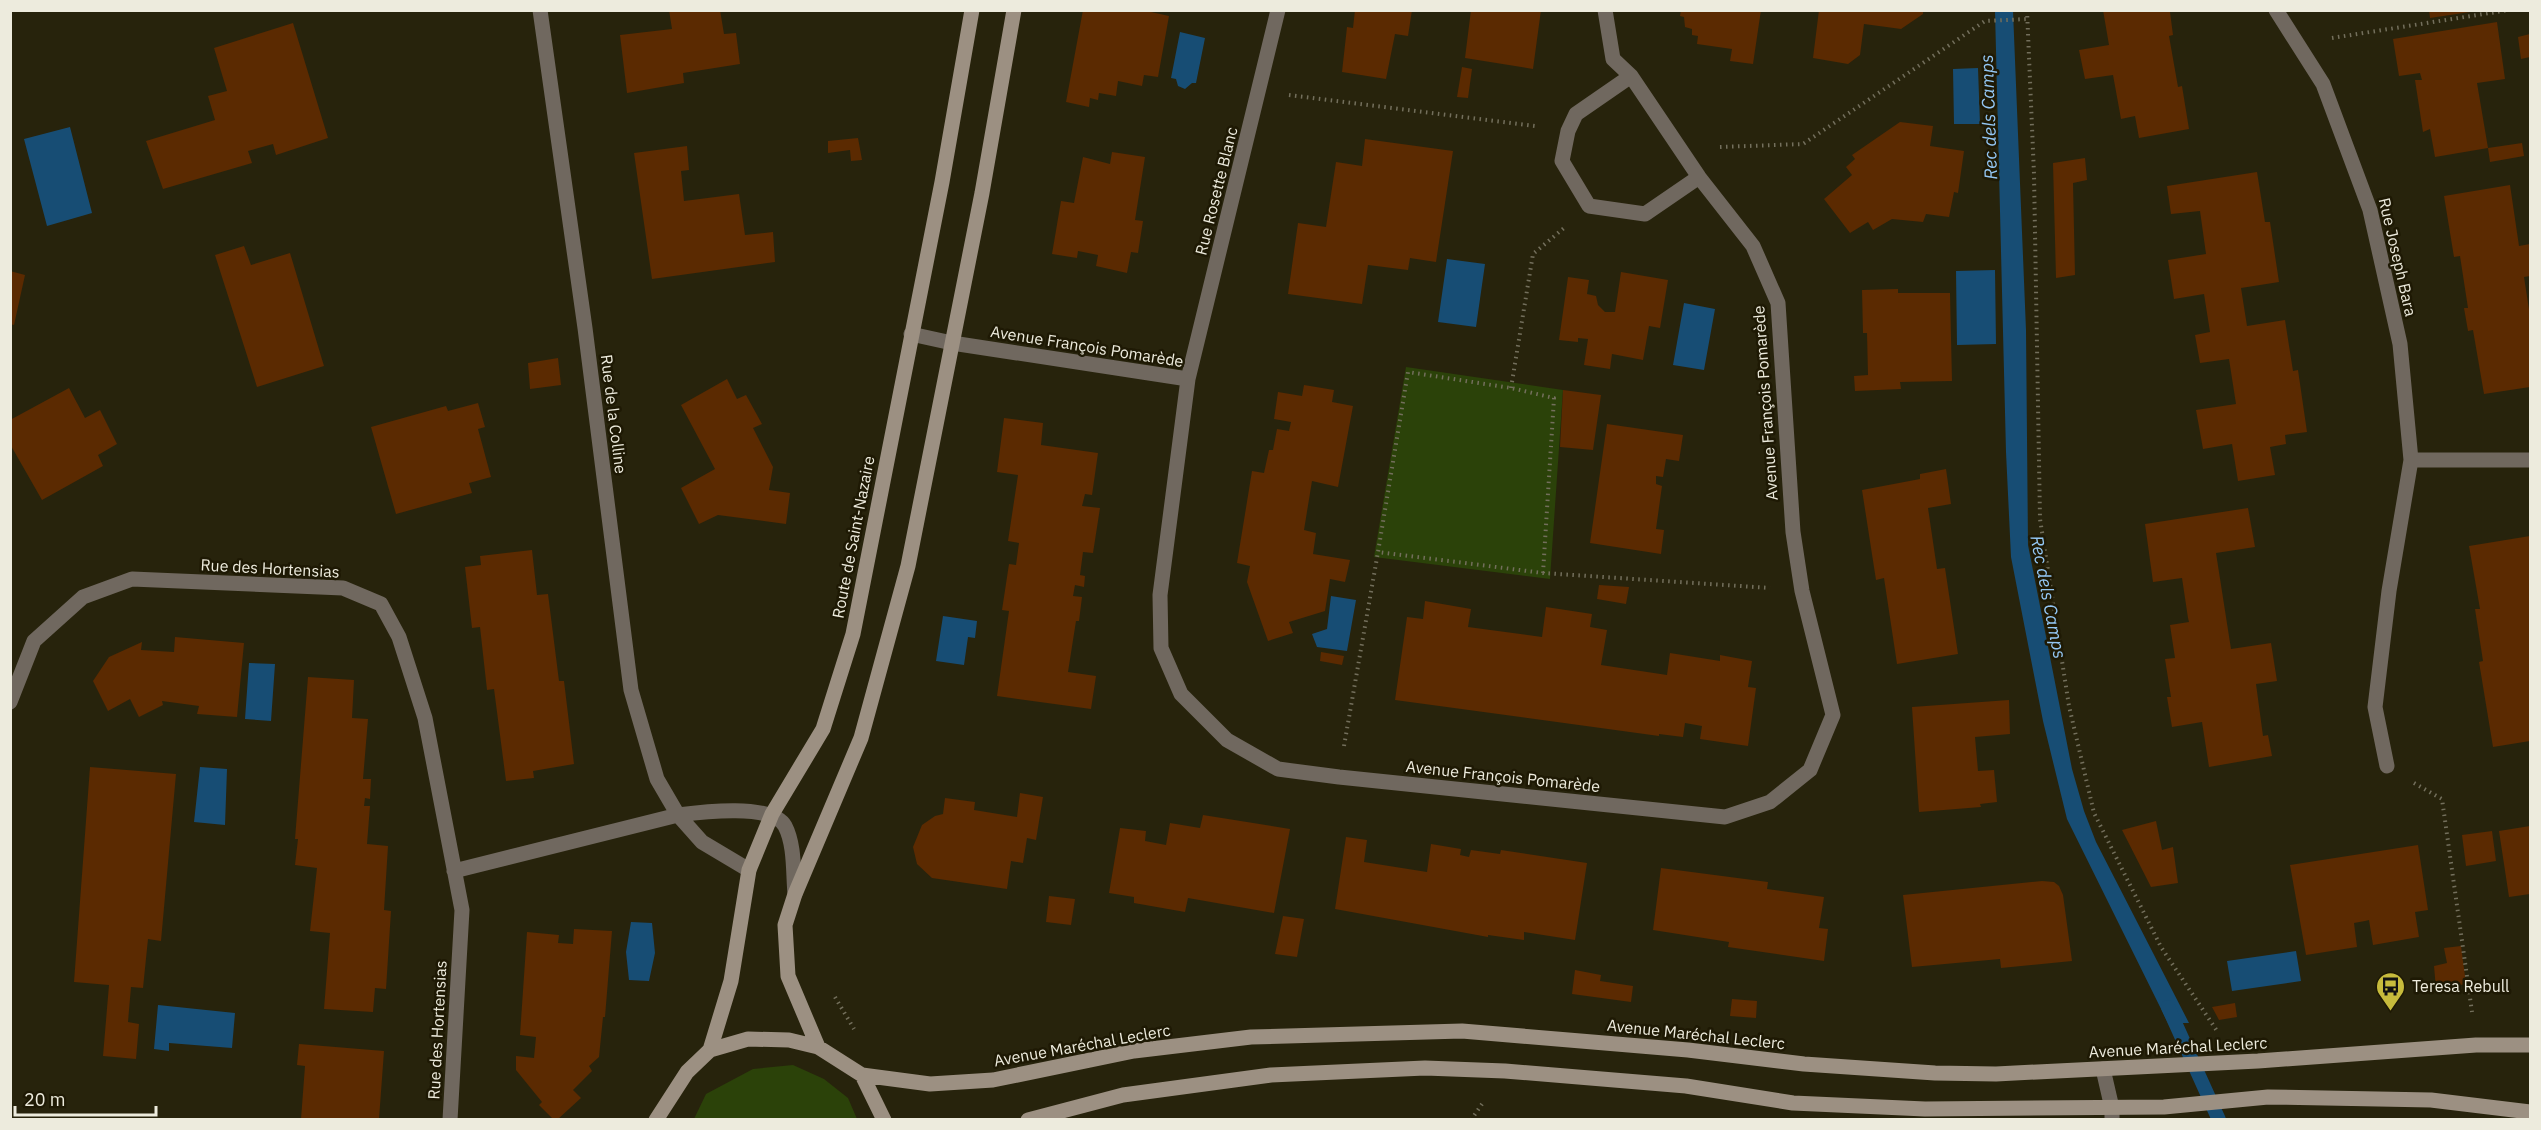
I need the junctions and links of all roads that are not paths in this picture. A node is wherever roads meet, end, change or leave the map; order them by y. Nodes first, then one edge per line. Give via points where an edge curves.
1 (540, 10) edge
2 (972, 10) edge
3 (1014, 10) edge
4 (1278, 10) edge
5 (1605, 10) edge
6 (2276, 10) edge
7 (1631, 76) junction
8 (1699, 177) junction
9 (911, 334) junction
10 (952, 344) junction
11 (1188, 379) junction
12 (2410, 460) junction
13 (2530, 460) edge
14 (10, 702) edge
15 (2387, 766) road end
16 (772, 814) junction
17 (678, 815) junction
18 (454, 870) junction
19 (749, 870) junction
20 (795, 894) junction
21 (2530, 1045) edge
22 (818, 1047) junction
23 (710, 1050) junction
24 (2103, 1069) junction
25 (862, 1075) junction
26 (2530, 1112) edge
27 (2112, 1114) edge
28 (450, 1119) edge
29 (656, 1119) edge
30 (884, 1119) edge
31 (1028, 1119) edge

1 - 17 street, Rue de la Colline via 632,690 657,779
2 - 9 main road, Route de Saint-Nazaire
3 - 10 main road
4 - 11 street, Rue Rosette Blanc
5 - 7 street, Avenue François Pomarède via 1613,59
6 - 12 street, Rue Joseph Bara via 2323,84 2370,210 2400,344
7 - 8 street, Avenue François Pomarède
7 - 8 street via 1576,114 1568,130 1562,161 1589,206 1645,214
8 - 11 street, Avenue François Pomarède via 1753,246 1778,303 1793,532 1802,591 1833,715 1810,770 1770,802 1725,817 1339,777 1278,769 1227,740 1181,694 1161,648 1160,595
9 - 10 street, Avenue François Pomarède
9 - 16 main road, Route de Saint-Nazaire via 853,634 823,729
10 - 11 street, Avenue François Pomarède
10 - 20 main road via 890,637 861,738
12 - 13 street
12 - 15 street, Rue Joseph Bara via 2388,591 2375,707
14 - 18 street, Rue des Hortensias via 34,641 83,597 132,579 343,588 381,604 399,637 425,718
16 - 17 street via 714,811
16 - 19 main road, Route de Saint-Nazaire
16 - 20 street via 784,824 791,842
17 - 18 street
17 - 19 street, Rue de la Colline via 702,842
18 - 28 street, Rue des Hortensias via 462,910
19 - 23 main road, Route de Saint-Nazaire via 731,981
20 - 22 main road via 785,925 788,976
21 - 24 main road, Avenue Maréchal Leclerc via 2476,1045
22 - 23 main road via 789,1040 748,1039
22 - 25 main road
23 - 29 main road via 687,1072
24 - 25 main road, Avenue Maréchal Leclerc via 1935,1073 1462,1032 1251,1037 1134,1051 993,1080 930,1084
24 - 27 street
25 - 30 main road
26 - 27 main road via 2431,1100 2268,1097
27 - 31 main road via 1793,1103 1686,1086 1425,1068 1271,1075 1123,1095

